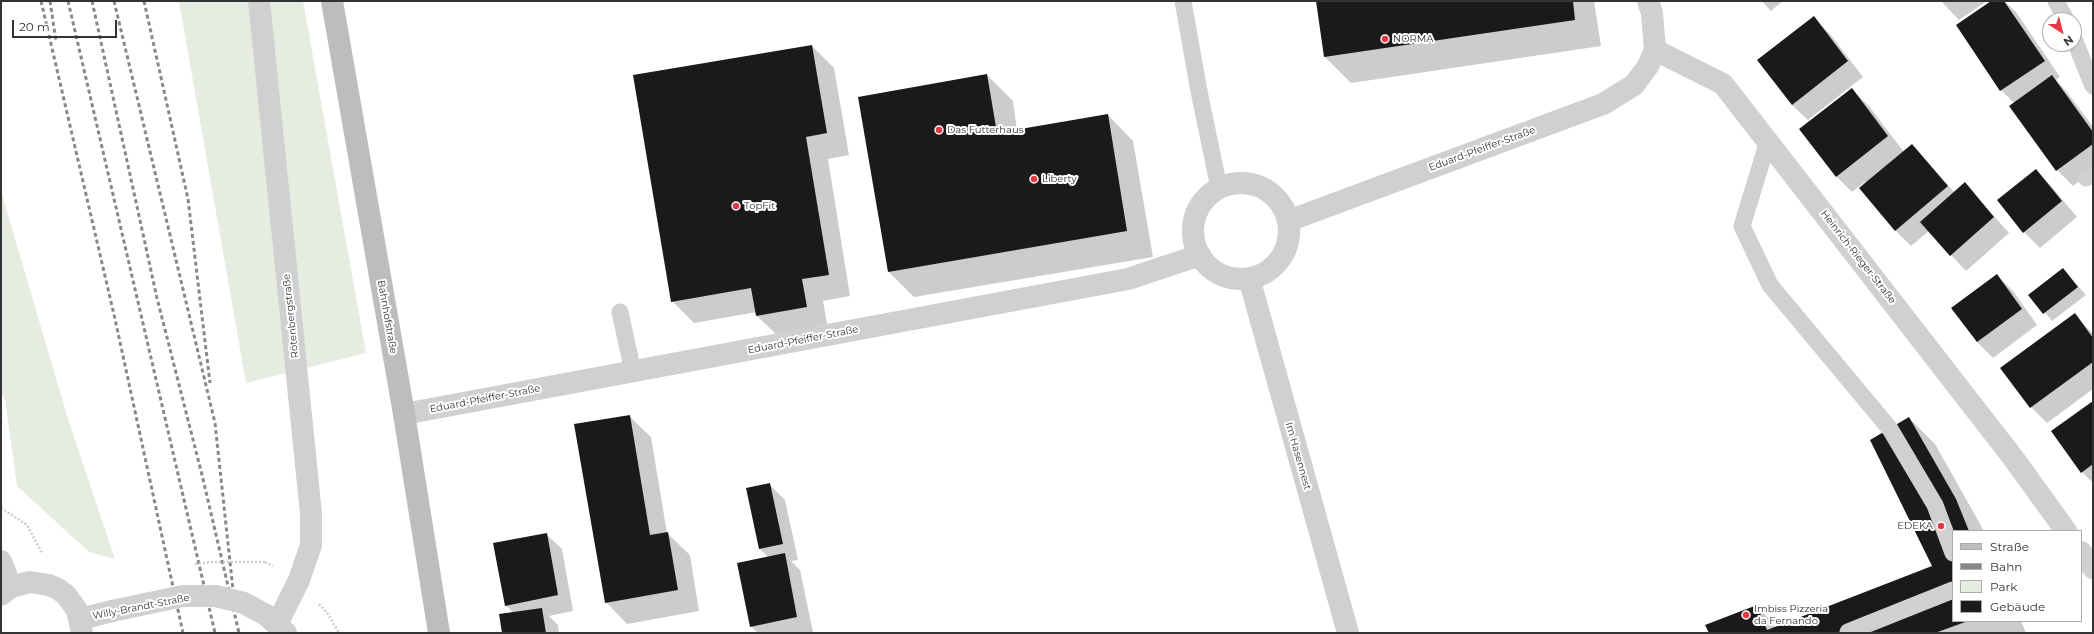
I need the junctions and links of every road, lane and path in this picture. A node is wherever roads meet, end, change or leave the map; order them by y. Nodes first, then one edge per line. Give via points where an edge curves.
1 (259, 1) edge
2 (332, 1) edge
3 (1183, 1) edge
4 (1648, 1) edge
5 (2056, 1) edge
6 (2062, 12) edge
7 (1656, 50) junction
8 (2079, 52) edge
9 (2093, 86) edge
10 (1768, 141) junction
11 (1219, 188) junction
12 (1288, 221) junction
13 (1200, 255) junction
14 (1249, 278) junction
15 (620, 312) dead end
16 (634, 372) junction
17 (404, 414) junction
18 (2065, 530) edge
19 (1952, 550) edge
20 (2082, 553) edge
21 (1, 561) edge
22 (2093, 568) edge
23 (1952, 590) edge
24 (6, 591) edge
25 (277, 624) edge
26 (81, 626) edge
27 (1848, 632) dead end
28 (439, 633) edge
29 (1348, 633) edge

1 - 25 street, Rötenbergstraße via 311,514 311,546
2 - 17 main road, Bahnhofstraße
3 - 11 lane via 1193,64
4 - 7 street via 1652,12
5 - 6 lane
7 - 10 street, Heinrich-Rieger-Straße via 1723,84
7 - 12 street, Eduard-Pfeiffer-Straße via 1634,85 1603,104
8 - 9 lane
10 - 18 street, Heinrich-Rieger-Straße via 2009,453
10 - 19 lane via 1742,226 1770,285 1890,428 1934,505
11 - 12 street via 1236,183 1260,186 1279,201
11 - 13 street via 1205,199 1194,220 1194,238
12 - 14 street via 1289,238 1283,254 1272,268
13 - 14 street via 1209,266 1221,274 1234,278
13 - 16 street, Eduard-Pfeiffer-Straße via 1128,280
14 - 29 street, Im Hasennest
15 - 16 lane
16 - 17 street, Eduard-Pfeiffer-Straße
17 - 28 main road, Bahnhofstraße
20 - 22 street
21 - 24 street
23 - 27 lane
24 - 26 street via 30,582 58,589 72,602
25 - 26 street, Willy-Brandt-Straße, bridge via 244,603 216,596 183,596 112,611

